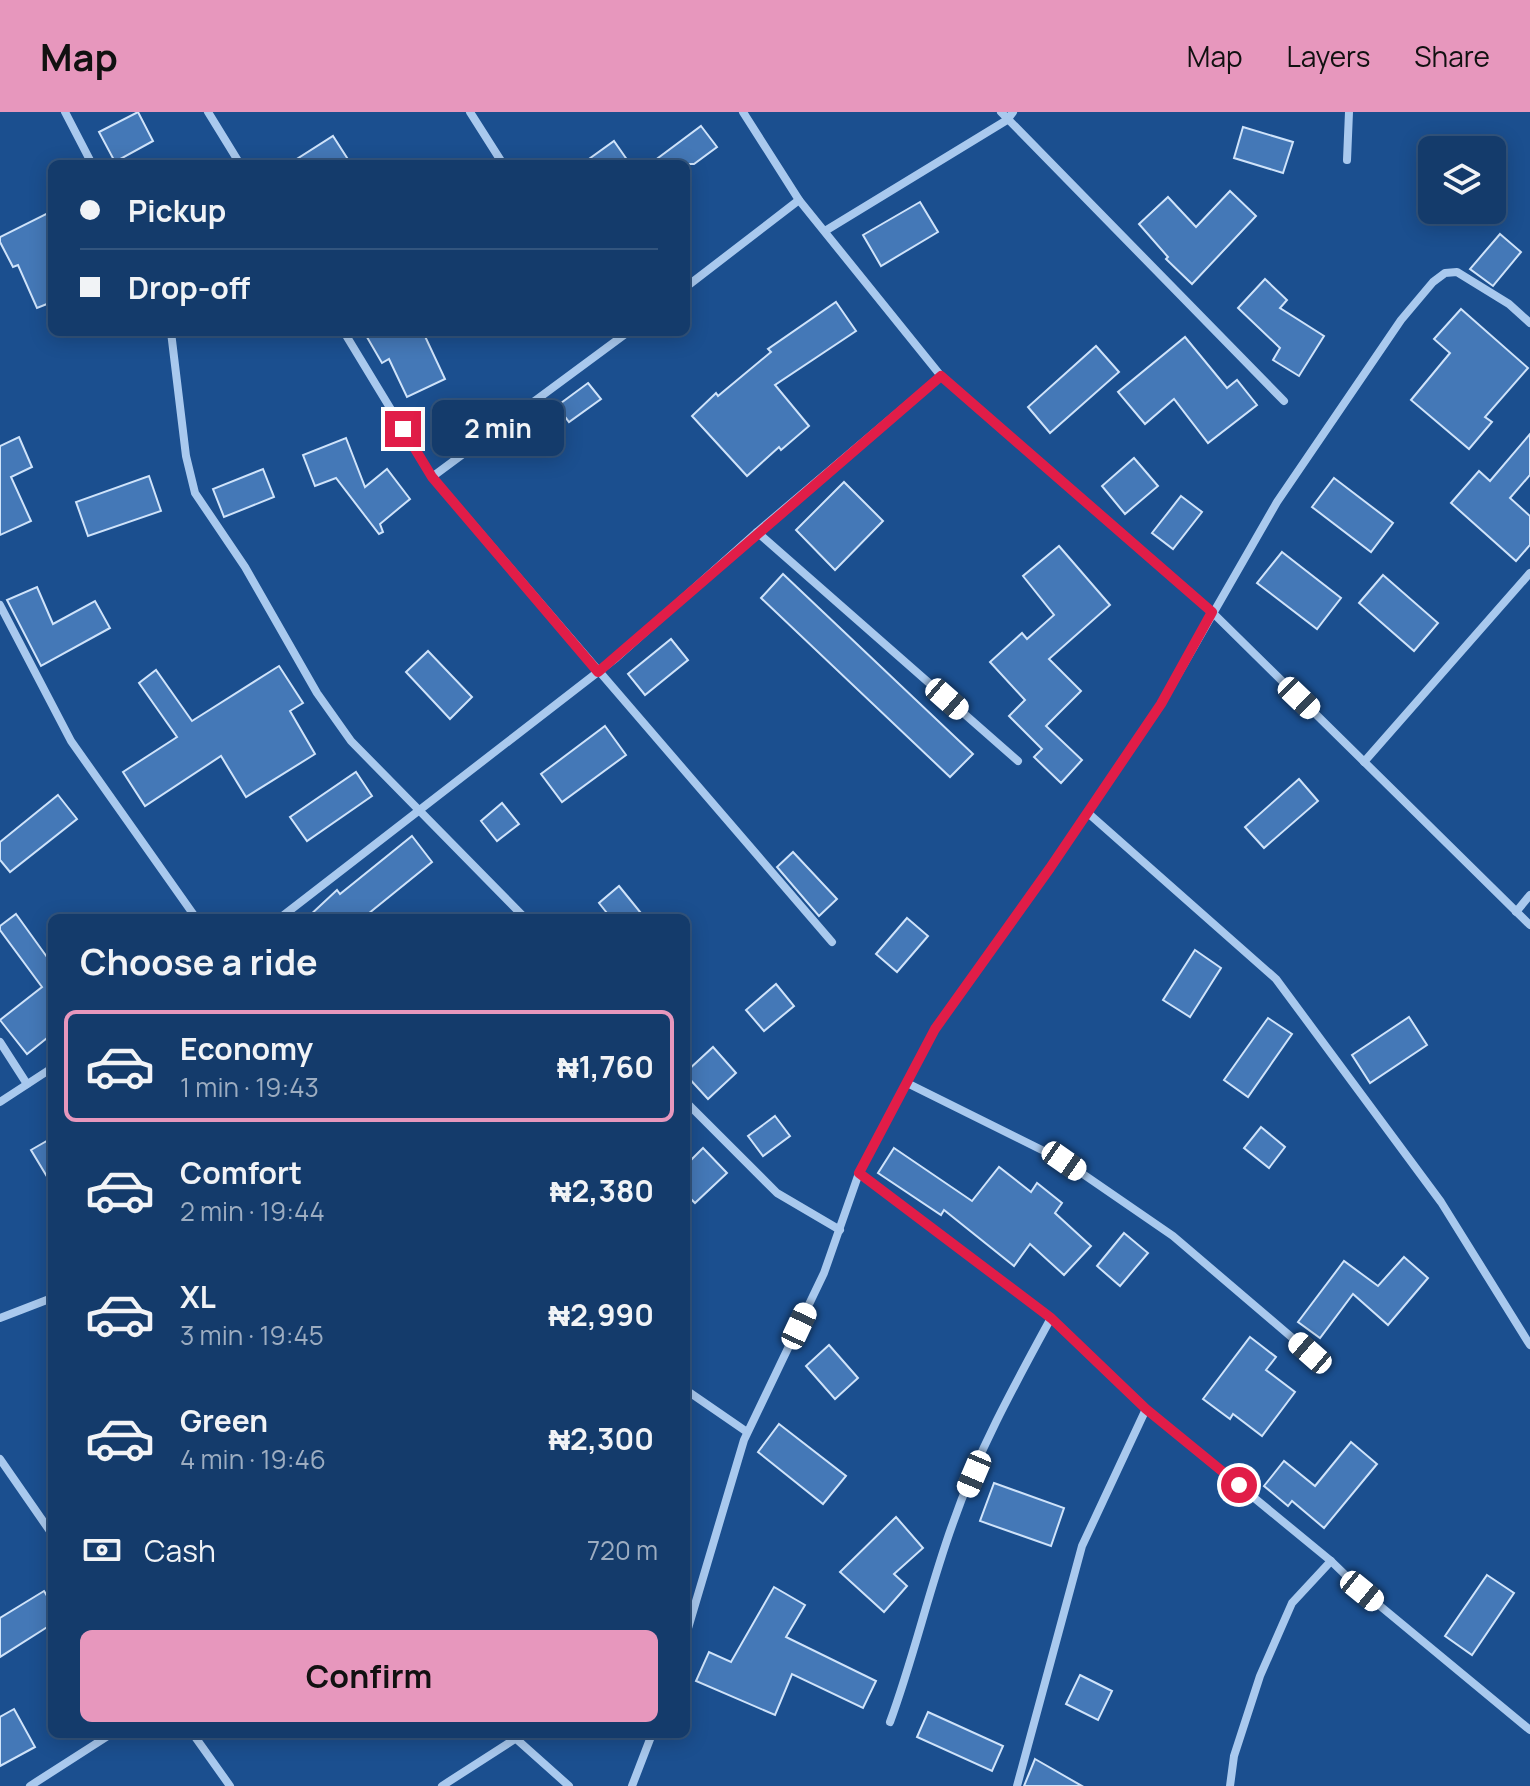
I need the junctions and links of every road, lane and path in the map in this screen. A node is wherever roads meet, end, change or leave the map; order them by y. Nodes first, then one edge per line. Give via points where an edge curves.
1 (65, 112) edge
2 (208, 112) edge
3 (470, 112) edge
4 (743, 112) edge
5 (1349, 112) edge
6 (1007, 115) edge
7 (90, 160) edge
8 (238, 160) edge
9 (500, 160) edge
10 (1347, 160) dead end
11 (799, 200) junction
12 (825, 231) junction
13 (690, 284) edge
14 (1530, 323) edge
15 (171, 336) edge
16 (346, 336) edge
17 (619, 336) edge
18 (941, 376) junction
19 (1284, 401) dead end
20 (432, 477) junction
21 (757, 532) junction
22 (1530, 573) edge
23 (0, 605) edge
24 (1212, 612) junction
25 (598, 672) junction
26 (1018, 761) dead end
27 (1364, 762) junction
28 (421, 809) junction
29 (1088, 813) junction
30 (1530, 895) edge
31 (1516, 912) junction
32 (193, 914) edge
33 (285, 914) edge
34 (521, 914) edge
35 (1530, 925) edge
36 (832, 942) dead end
37 (0, 1042) edge
38 (48, 1071) edge
39 (907, 1083) junction
40 (27, 1084) junction
41 (0, 1102) edge
42 (690, 1106) edge
43 (859, 1173) junction
44 (840, 1230) junction
45 (48, 1300) edge
46 (0, 1318) edge
47 (1051, 1318) junction
48 (1530, 1345) edge
49 (1310, 1353) dead end
50 (690, 1393) edge
51 (1146, 1409) junction
52 (747, 1432) junction
53 (0, 1459) edge
54 (48, 1521) edge
55 (1331, 1561) junction
56 (690, 1620) edge
57 (890, 1722) dead end
58 (1530, 1730) edge
59 (105, 1738) edge
60 (196, 1738) edge
61 (511, 1738) edge
62 (516, 1738) edge
63 (650, 1738) edge
64 (30, 1786) edge
65 (230, 1786) edge
66 (442, 1786) edge
67 (569, 1786) edge
68 (632, 1786) edge
69 (1017, 1786) edge
70 (1230, 1786) edge

1 - 7 street
2 - 8 street
3 - 9 street
4 - 11 street
5 - 10 street
6 - 12 street
6 - 19 street
11 - 12 street
11 - 13 street
12 - 18 street
14 - 24 street via 1457,272 1433,282 1401,320 1277,502
15 - 28 street via 195,493 351,741
16 - 20 street
17 - 20 street
18 - 21 street
18 - 24 street
20 - 25 street
21 - 25 street
21 - 26 street
22 - 27 street
23 - 32 street via 71,741
24 - 27 street
24 - 29 street via 1161,704
25 - 28 street
25 - 36 street
27 - 31 street
28 - 33 street
28 - 34 street
29 - 39 street via 935,1029
29 - 48 street via 1276,979 1441,1202
30 - 31 street
31 - 35 street
37 - 40 street
38 - 40 street
39 - 43 street
39 - 49 street via 1064,1161 1173,1236
40 - 41 street
42 - 44 street via 777,1193
43 - 44 street
43 - 47 street
44 - 52 street
45 - 46 street
47 - 51 street
47 - 57 street via 1005,1401 953,1522
50 - 52 street
51 - 55 street
51 - 69 street via 1082,1546
52 - 56 street
53 - 54 street
55 - 58 street
55 - 70 street via 1292,1603 1260,1676 1234,1756
59 - 64 street
60 - 65 street
61 - 66 street
62 - 67 street
63 - 68 street

